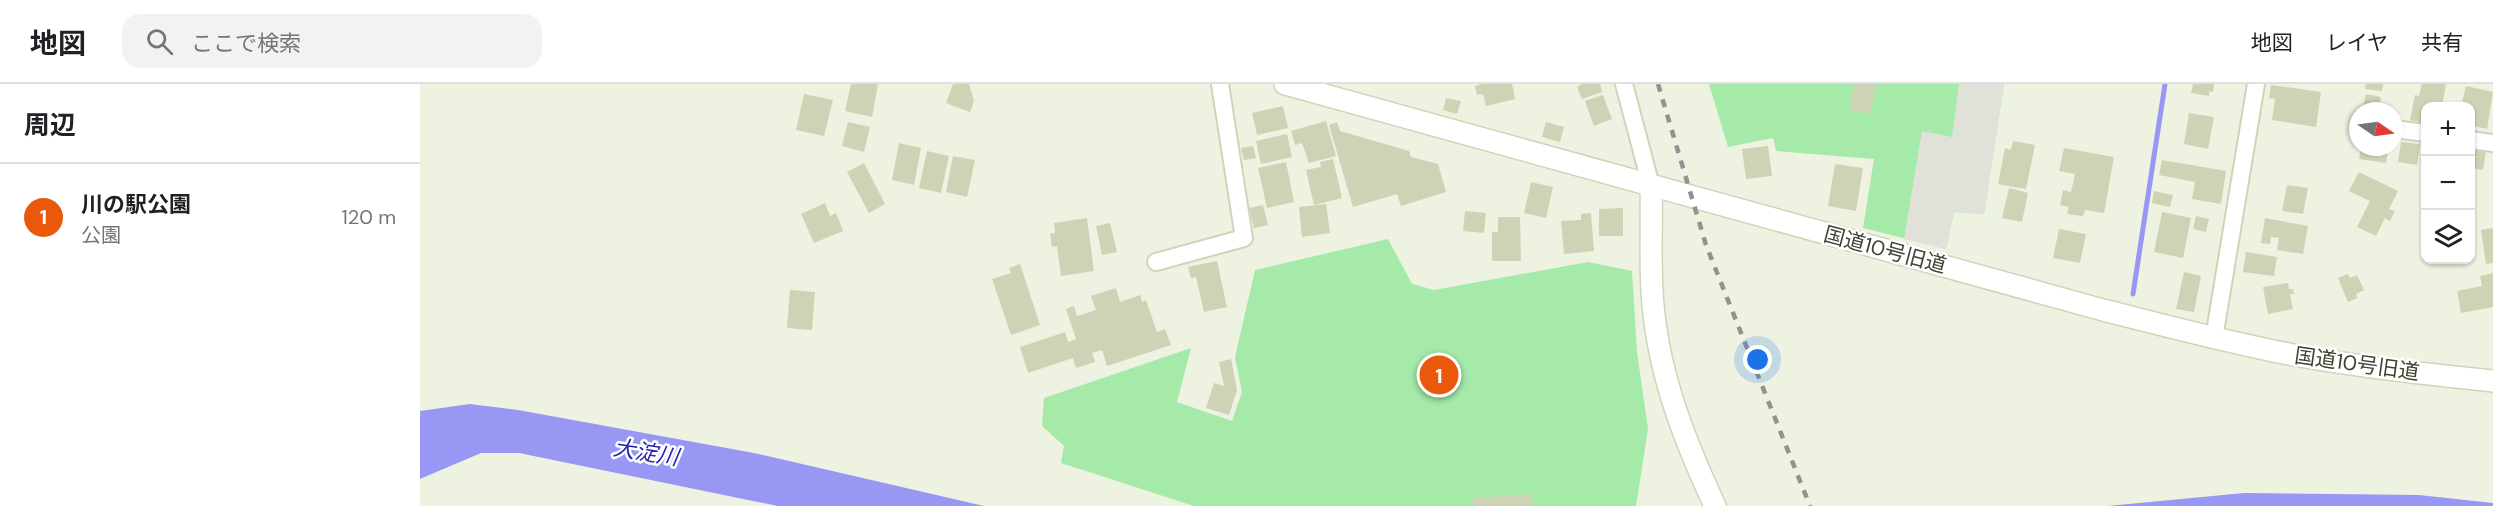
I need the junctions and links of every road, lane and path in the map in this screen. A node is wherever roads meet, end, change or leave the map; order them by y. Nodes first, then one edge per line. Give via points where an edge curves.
1 (1220, 84) edge
2 (1285, 84) edge
3 (1624, 84) edge
4 (2256, 84) edge
5 (2403, 130) edge
6 (2421, 132) edge
7 (2475, 141) edge
8 (2493, 143) edge
9 (1652, 186) junction
10 (1156, 262) dead end
11 (2214, 338) junction
12 (2493, 381) edge
13 (1715, 506) edge

1 - 10 street via 1244,238
2 - 9 street, 国道10号旧道
3 - 9 street
4 - 11 street
5 - 6 street
7 - 8 street
9 - 11 street, 国道10号旧道
9 - 13 street via 1652,291 1664,374 1674,412
11 - 12 street, 国道10号旧道 via 2295,355

